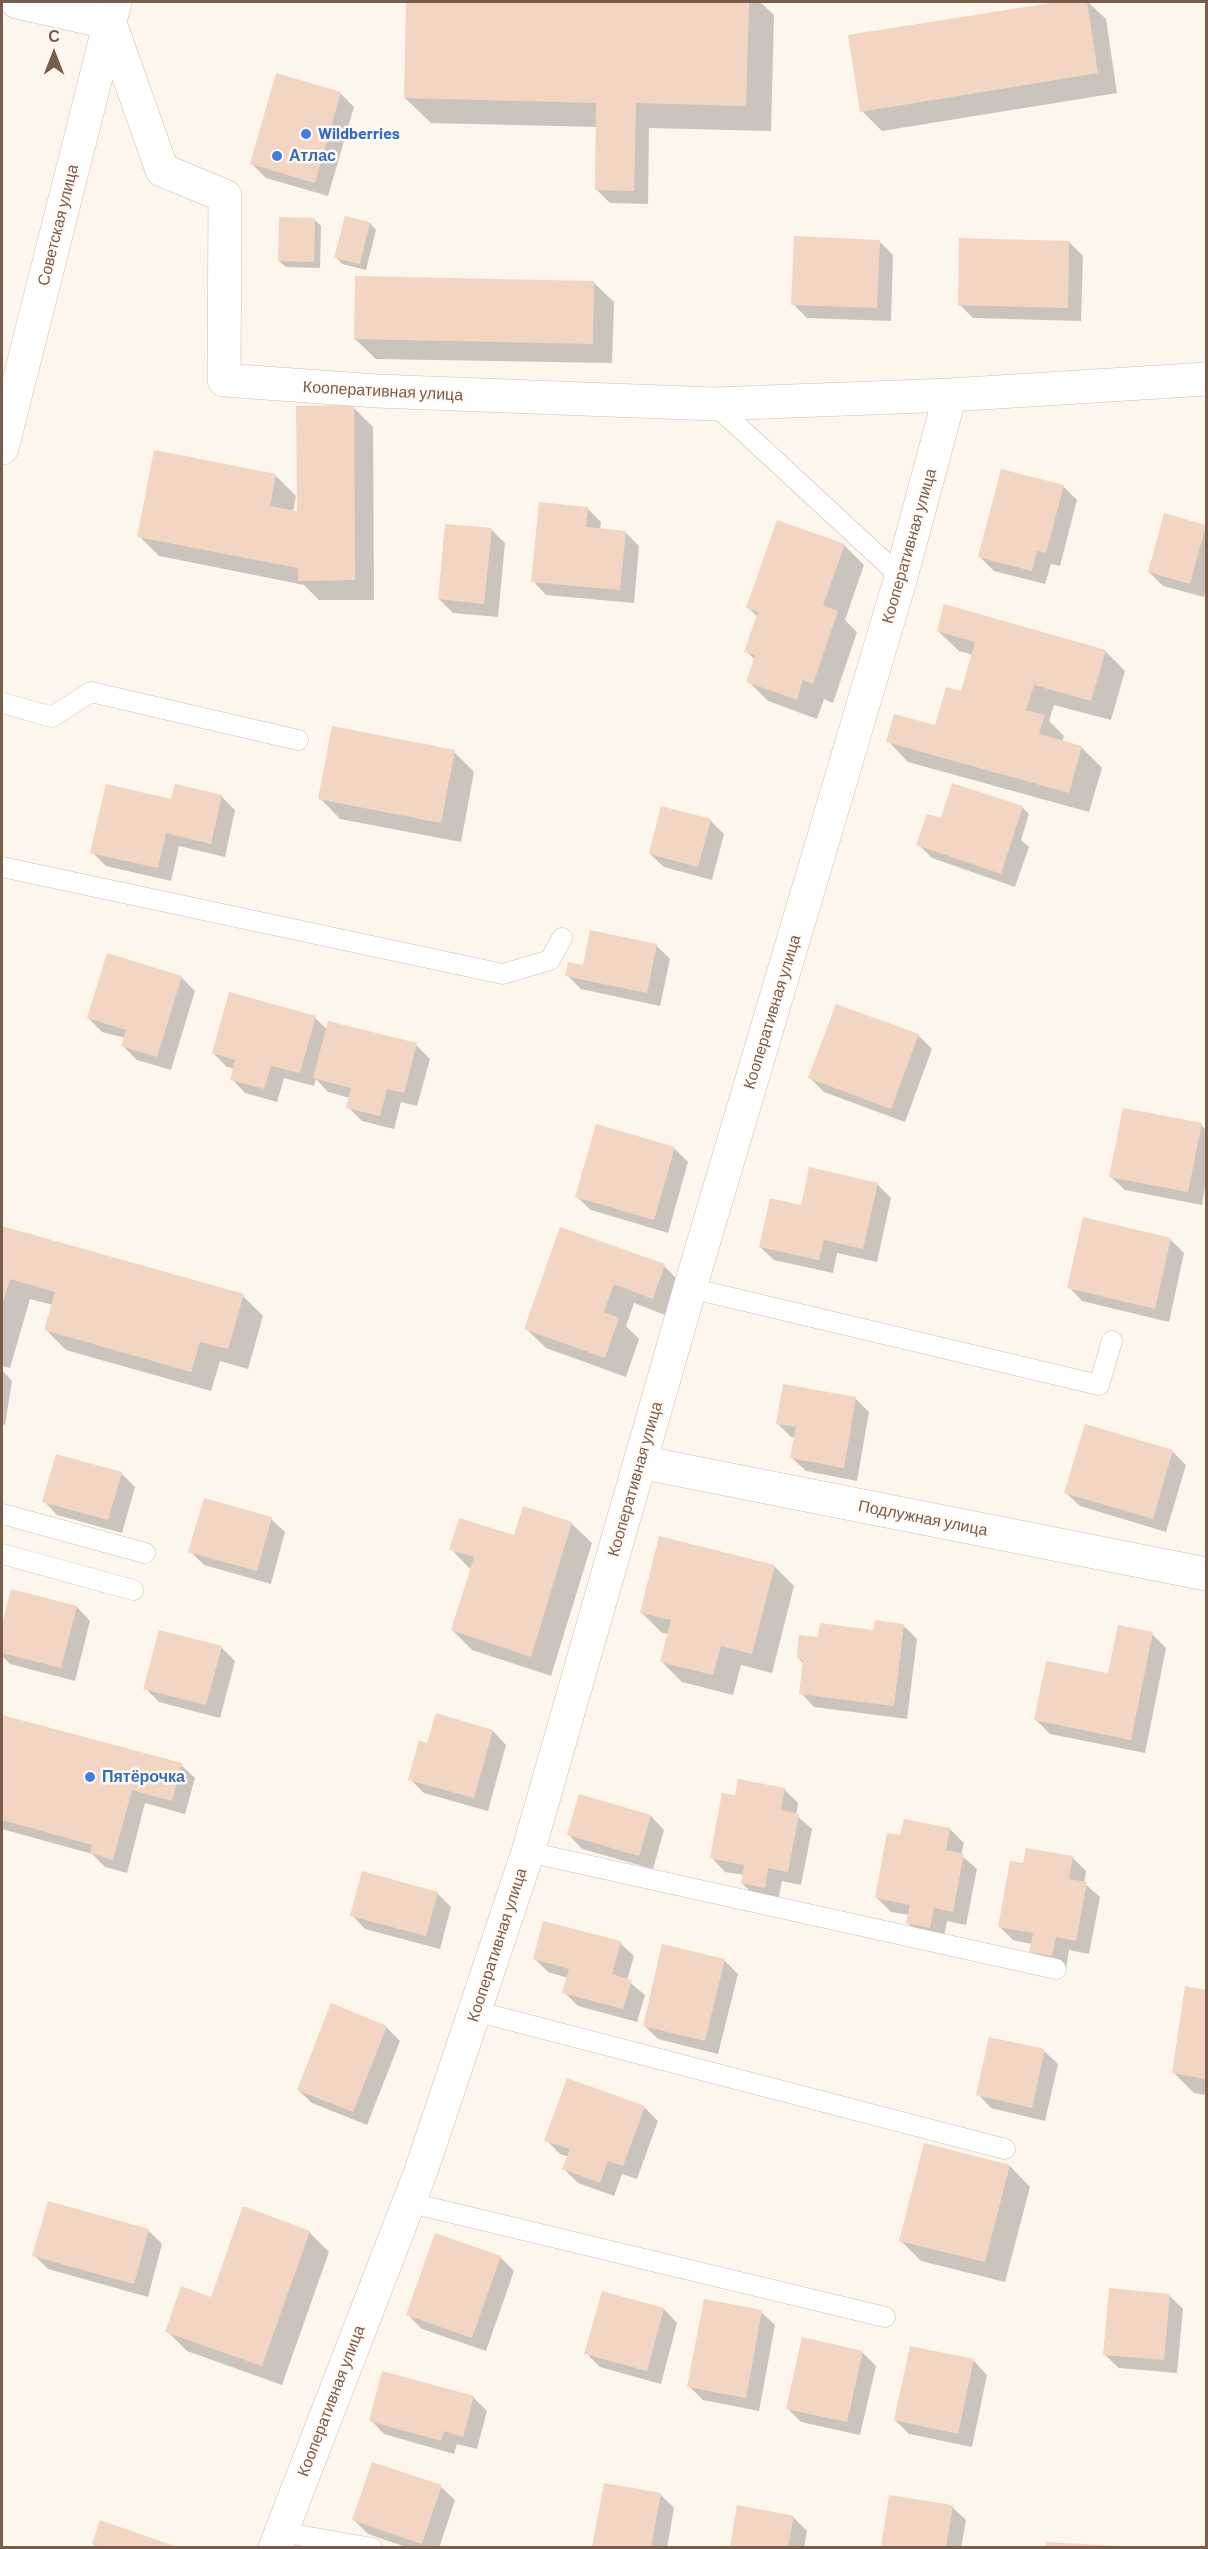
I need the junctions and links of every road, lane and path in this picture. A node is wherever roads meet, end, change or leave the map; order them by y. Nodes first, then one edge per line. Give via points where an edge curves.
1 (17, 2) edge
2 (113, 12) edge
3 (1206, 379) edge
4 (951, 395) junction
5 (714, 404) junction
6 (2, 448) edge
7 (901, 577) junction
8 (2, 703) edge
9 (298, 740) dead end
10 (2, 867) edge
11 (562, 938) dead end
12 (690, 1288) junction
13 (1112, 1341) dead end
14 (640, 1462) junction
15 (2, 1514) edge
16 (145, 1553) dead end
17 (2, 1554) edge
18 (1206, 1574) edge
19 (133, 1590) dead end
20 (528, 1852) junction
21 (1056, 1969) dead end
22 (475, 2011) junction
23 (1005, 2149) dead end
24 (407, 2202) junction
25 (885, 2317) dead end
26 (278, 2540) edge
27 (372, 2547) edge

1 - 2 street
2 - 5 street, Кооперативная улица via 162,170 225,196 224,380 377,392
2 - 6 street, Советская улица
3 - 4 street, Кооперативная улица
4 - 5 street, Кооперативная улица
4 - 7 street, Кооперативная улица
5 - 7 lane
7 - 12 street, Кооперативная улица
8 - 9 lane via 52,717 91,692
10 - 11 lane via 503,974 550,960
12 - 13 lane via 1099,1385
12 - 14 street, Кооперативная улица
14 - 18 street, Подлужная улица
14 - 20 street, Кооперативная улица
15 - 16 lane
17 - 19 lane
20 - 21 lane
20 - 22 street, Кооперативная улица
22 - 23 lane
22 - 24 street, Кооперативная улица
24 - 25 lane
24 - 26 street, Кооперативная улица
26 - 27 lane

